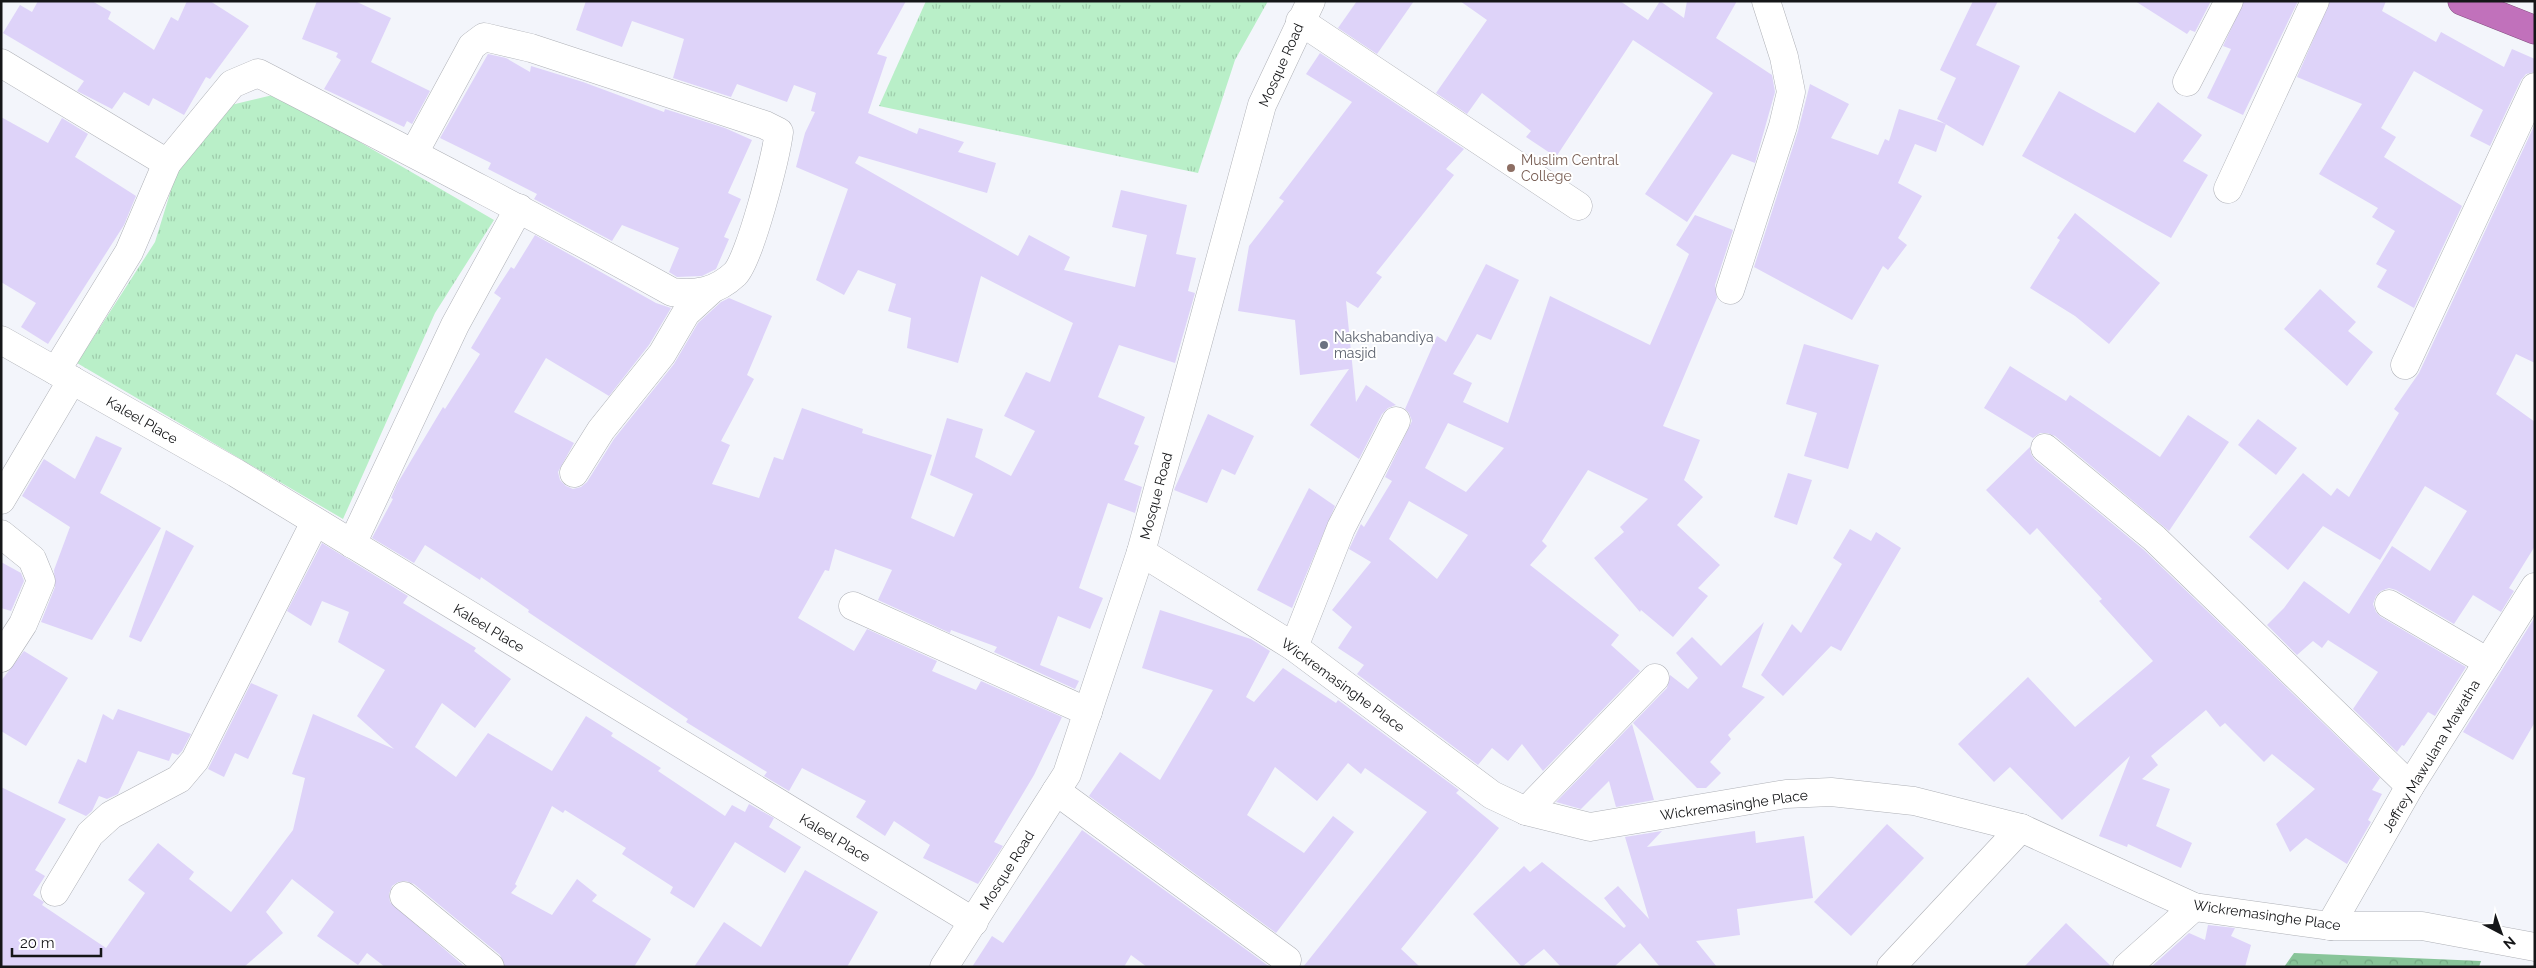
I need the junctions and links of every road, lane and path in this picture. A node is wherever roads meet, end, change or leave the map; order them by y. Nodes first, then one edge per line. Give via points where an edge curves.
1 (1766, 1) edge
2 (2229, 1) edge
3 (2315, 1) edge
4 (2462, 1) edge
5 (1306, 11) edge
6 (2535, 30) edge
7 (1, 63) edge
8 (2187, 82) dead end
9 (2535, 87) edge
10 (414, 153) junction
11 (167, 163) junction
12 (2228, 189) dead end
13 (1578, 206) dead end
14 (519, 208) junction
15 (1730, 290) dead end
16 (710, 291) junction
17 (1, 340) edge
18 (2406, 365) dead end
19 (64, 375) junction
20 (1396, 421) dead end
21 (2045, 448) dead end
22 (574, 473) dead end
23 (1, 500) edge
24 (315, 522) junction
25 (1, 534) edge
26 (352, 544) junction
27 (1141, 552) junction
28 (2535, 587) edge
29 (2390, 604) dead end
30 (853, 606) dead end
31 (1294, 647) junction
32 (1, 658) edge
33 (2488, 662) junction
34 (1655, 678) dead end
35 (1088, 712) junction
36 (2410, 786) junction
37 (1056, 791) junction
38 (1526, 811) junction
39 (2021, 828) junction
40 (55, 892) dead end
41 (404, 896) dead end
42 (2194, 907) junction
43 (974, 922) junction
44 (2330, 926) junction
45 (2535, 947) edge
46 (1287, 960) dead end
47 (490, 967) edge
48 (944, 967) edge
49 (1891, 967) edge
50 (2128, 967) edge

1 - 15 street via 1784,57 1791,92
2 - 8 street
3 - 12 street
4 - 6 highway
5 - 13 street
5 - 27 street, Mosque Road via 1262,105
7 - 11 street
9 - 18 street
10 - 11 street via 258,73 232,84
10 - 14 street
10 - 16 street via 472,46 484,37 531,48 765,125 779,132 776,154 746,255 736,274
11 - 19 street via 129,252
14 - 16 street via 672,292 694,295
14 - 26 street via 456,325
16 - 22 street via 686,313 662,354 600,430
17 - 19 street, Kaleel Place
19 - 23 street
19 - 24 street, Kaleel Place
20 - 31 street via 1341,528
21 - 36 street via 2154,538
24 - 26 street, Kaleel Place
24 - 40 street via 194,760 179,779 111,815 90,834
25 - 32 street via 32,560 41,582 23,624
26 - 43 street, Kaleel Place
27 - 31 street, Wickremasinghe Place
27 - 35 street, Mosque Road
28 - 33 street, Jeffrey Mawulana Mawatha
29 - 33 street
30 - 35 street
31 - 38 street, Wickremasinghe Place via 1492,795
33 - 36 street, Jeffrey Mawulana Mawatha
34 - 38 street
35 - 37 street, Mosque Road via 1067,774
36 - 44 street, Jeffrey Mawulana Mawatha
37 - 43 street, Mosque Road
37 - 46 street
38 - 39 street, Wickremasinghe Place via 1590,827 1786,794 1831,792 1914,801
39 - 42 street, Wickremasinghe Place
39 - 49 street
41 - 47 street
42 - 44 street, Wickremasinghe Place
42 - 50 street
43 - 48 street, Mosque Road
44 - 45 street, Wickremasinghe Place via 2422,926

